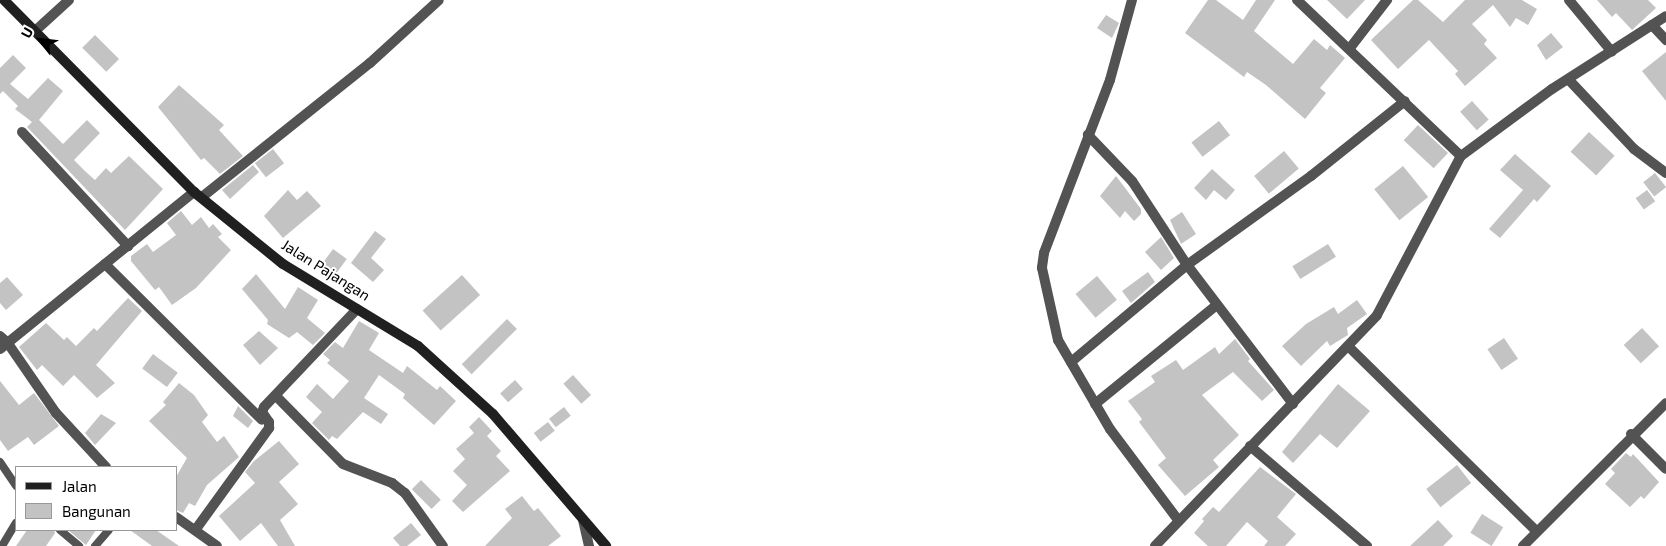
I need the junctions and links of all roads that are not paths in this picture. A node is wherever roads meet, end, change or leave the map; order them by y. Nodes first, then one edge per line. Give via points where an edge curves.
1 (69, 0) edge
2 (439, 0) edge
3 (1132, 0) edge
4 (1297, 0) edge
5 (1387, 0) edge
6 (1569, 0) edge
7 (4, 3) edge
8 (1666, 16) edge
9 (1652, 25) junction
10 (34, 31) junction
11 (1666, 40) edge
12 (1350, 48) junction
13 (1612, 52) junction
14 (1569, 80) junction
15 (1405, 101) junction
16 (22, 132) dead end
17 (1088, 135) junction
18 (1461, 156) junction
19 (1666, 172) edge
20 (198, 195) junction
21 (128, 246) junction
22 (105, 264) junction
23 (1187, 265) junction
24 (1218, 305) junction
25 (357, 309) junction
26 (2, 342) edge
27 (1349, 347) junction
28 (1071, 362) junction
29 (276, 396) junction
30 (1666, 403) edge
31 (1095, 404) junction
32 (1293, 404) junction
33 (267, 430) junction
34 (1631, 434) junction
35 (1250, 446) junction
36 (0, 462) edge
37 (105, 466) edge
38 (1666, 469) edge
39 (15, 484) edge
40 (178, 518) edge
41 (584, 520) junction
42 (1178, 520) junction
43 (15, 525) edge
44 (196, 529) junction
45 (61, 531) edge
46 (108, 531) edge
47 (1536, 531) junction
48 (99, 545) edge
49 (2, 546) edge
50 (79, 546) edge
51 (217, 546) edge
52 (443, 546) edge
53 (589, 546) edge
54 (606, 546) edge
55 (1155, 546) edge
56 (1367, 546) edge
57 (1523, 546) edge

1 - 10 street
2 - 20 street via 370,63
3 - 17 street via 1123,40
4 - 12 street
5 - 12 street
6 - 13 street
7 - 10 main road, Jalan Pajangan
8 - 9 street
9 - 11 street
9 - 13 street
10 - 20 main road, Jalan Pajangan
12 - 15 street
13 - 14 street
14 - 18 street
14 - 19 street via 1634,149
15 - 18 street
15 - 23 street via 1311,176
16 - 21 street
17 - 23 street via 1132,181
17 - 28 street via 1042,260 1058,340
18 - 27 street via 1377,315
20 - 21 street
20 - 25 main road, Jalan Pajangan via 283,264
21 - 22 street
22 - 26 street
22 - 33 street via 256,412
23 - 24 street
23 - 28 street
24 - 31 street
24 - 32 street
25 - 29 street
25 - 41 main road, Jalan Pajangan via 418,346 493,414
26 - 37 street via 56,413
27 - 32 street
27 - 47 street
28 - 31 street
29 - 33 street via 262,410 269,422
29 - 52 street via 343,464 392,483 405,493
30 - 34 street
31 - 42 street via 1110,430
32 - 35 street
33 - 44 street
34 - 38 street
34 - 47 street
35 - 42 street
35 - 56 street
36 - 39 lane
40 - 44 street
41 - 53 street
41 - 54 main road, Jalan Pajangan
42 - 55 street
43 - 49 lane
44 - 51 street
45 - 50 lane
46 - 48 lane
47 - 57 street

